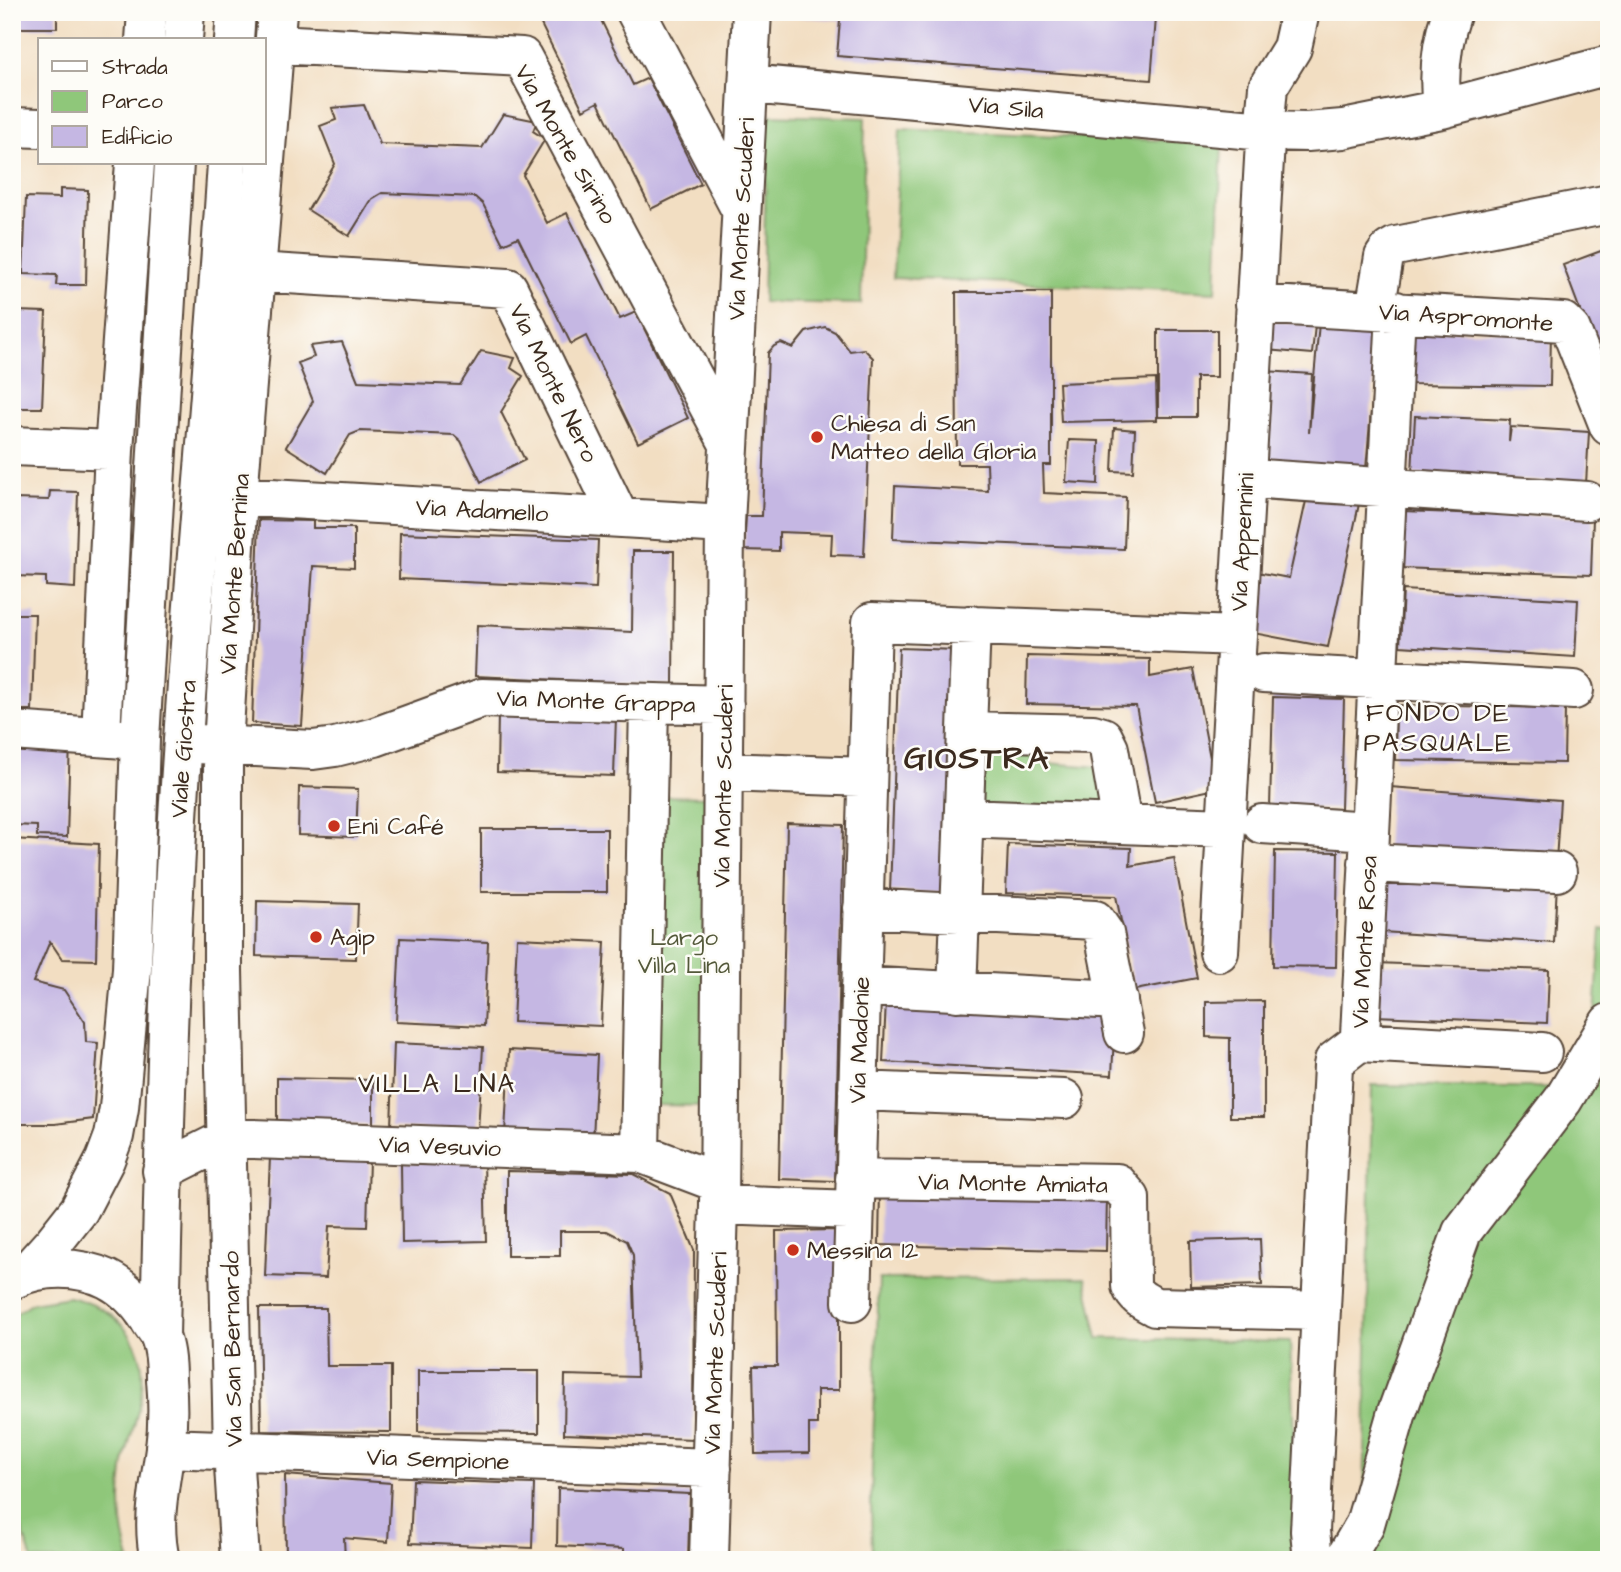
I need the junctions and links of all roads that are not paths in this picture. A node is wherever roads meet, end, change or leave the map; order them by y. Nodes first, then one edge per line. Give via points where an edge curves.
1 (147, 12) edge
2 (185, 12) edge
3 (236, 12) edge
4 (636, 12) edge
5 (752, 12) edge
6 (1300, 12) edge
7 (1452, 12) edge
8 (276, 28) edge
9 (145, 38) edge
10 (183, 38) edge
11 (234, 38) edge
12 (1609, 65) edge
13 (749, 84) junction
14 (1442, 109) junction
15 (12, 127) edge
16 (38, 128) edge
17 (1264, 131) junction
18 (266, 150) edge
19 (135, 164) edge
20 (174, 164) edge
21 (227, 164) edge
22 (265, 164) edge
23 (1609, 204) edge
24 (741, 210) junction
25 (256, 272) junction
26 (1255, 304) junction
27 (1386, 311) junction
28 (1609, 426) edge
29 (729, 444) junction
30 (12, 446) edge
31 (114, 450) junction
32 (1246, 478) junction
33 (1388, 488) junction
34 (238, 496) junction
35 (1587, 501) dead end
36 (619, 517) junction
37 (725, 524) junction
38 (971, 625) junction
39 (1237, 636) junction
40 (1264, 673) dead end
41 (1378, 679) junction
42 (1574, 690) dead end
43 (649, 704) junction
44 (724, 705) junction
45 (12, 731) edge
46 (967, 731) junction
47 (101, 737) junction
48 (140, 740) junction
49 (182, 743) junction
50 (223, 746) junction
51 (723, 772) junction
52 (867, 777) junction
53 (964, 818) junction
54 (1122, 824) junction
55 (1244, 826) junction
56 (1369, 847) junction
57 (1557, 872) dead end
58 (863, 908) junction
59 (960, 911) junction
60 (1219, 952) dead end
61 (861, 986) junction
62 (957, 992) junction
63 (1609, 1023) edge
64 (1359, 1042) junction
65 (1542, 1052) dead end
66 (858, 1091) junction
67 (1064, 1099) dead end
68 (228, 1138) junction
69 (640, 1153) junction
70 (163, 1171) junction
71 (719, 1194) junction
72 (855, 1195) junction
73 (19, 1277) edge
74 (852, 1303) dead end
75 (1321, 1311) junction
76 (160, 1337) junction
77 (165, 1448) junction
78 (233, 1451) junction
79 (712, 1468) junction
80 (160, 1560) edge
81 (240, 1560) edge
82 (709, 1560) edge
83 (1313, 1560) edge
84 (1344, 1560) edge

1 - 9 street
2 - 10 street
3 - 11 street
4 - 24 street
5 - 13 street, Via Monte Scuderi
6 - 17 street, Via Appennini via 1292,48 1268,87
7 - 14 street via 1444,33 1439,86
8 - 18 street, Via Monte Bernina
8 - 29 street, Via Monte Sirino via 522,57
12 - 14 street, Via Sila
13 - 17 street, Via Sila
13 - 24 street, Via Monte Scuderi
14 - 17 street, Via Sila via 1343,129
15 - 16 street
17 - 26 street, Via Appennini
19 - 31 street
20 - 48 street, Viale Giostra
21 - 49 street, Viale Giostra
22 - 25 street, Via Monte Bernina
23 - 27 street, Via Monte Rosa via 1396,246 1384,257
24 - 29 street, Via Monte Scuderi
25 - 34 street, Via Monte Bernina
25 - 36 street, Via Monte Nero via 508,288
26 - 27 street, Via Aspromonte
26 - 32 street, Via Appennini
27 - 28 street, Via Aspromonte via 1563,322 1571,330
27 - 33 street, Via Monte Rosa
29 - 37 street, Via Monte Scuderi
30 - 31 street
31 - 47 street
32 - 33 street
32 - 39 street, Via Appennini
33 - 35 street
33 - 41 street, Via Monte Rosa
34 - 36 street, Via Adamello
34 - 50 street, Via Monte Bernina
36 - 37 street, Via Adamello
37 - 44 street, Via Monte Scuderi
38 - 39 street
38 - 46 street
38 - 52 street, Via Madonie via 872,622
39 - 55 street, Via Appennini
40 - 41 street
41 - 42 street
41 - 56 street, Via Monte Rosa
43 - 44 street, Via Monte Grappa
43 - 50 street, Via Monte Grappa via 482,698 335,747
43 - 69 street
44 - 51 street, Via Monte Scuderi
45 - 47 street
46 - 53 street
46 - 54 street via 1103,737 1110,749
47 - 48 street
48 - 73 street, Viale Giostra via 131,969 114,1136 79,1210
49 - 50 street, Via Monte Grappa
49 - 70 street, Viale Giostra
50 - 68 street, Via Monte Bernina
51 - 52 street
51 - 71 street, Via Monte Scuderi
52 - 58 street, Via Madonie
53 - 54 street
53 - 59 street
54 - 55 street
55 - 56 street
55 - 60 street, Via Appennini
56 - 57 street
56 - 64 street, Via Monte Rosa
58 - 59 street
58 - 61 street, Via Madonie
59 - 62 street
59 - 62 street via 1095,920 1104,933 1121,1016
61 - 62 street
61 - 66 street, Via Madonie
63 - 84 street via 1563,1100 1462,1232 1397,1412 1365,1524
64 - 65 street
64 - 75 street, Via Monte Rosa via 1333,1066
66 - 67 street
66 - 72 street, Via Madonie
68 - 69 street, Via Vesuvio
68 - 70 street, Via Vesuvio
68 - 78 street, Via San Bernardo
69 - 71 street, Via Vesuvio
70 - 76 street, Viale Giostra
71 - 72 street, Via Monte Amiata
71 - 79 street, Via Monte Scuderi
72 - 74 street, Via Madonie
72 - 75 street, Via Monte Amiata via 1117,1184 1130,1198 1131,1286 1143,1301 1155,1307
73 - 76 street via 50,1269 97,1275 117,1284 139,1304
75 - 83 street, Via Monte Rosa via 1310,1531
76 - 77 street via 166,1368
77 - 78 street, Via Sempione
77 - 80 street via 156,1516
78 - 79 street, Via Sempione
78 - 81 street, Via San Bernardo
79 - 82 street, Via Monte Scuderi

